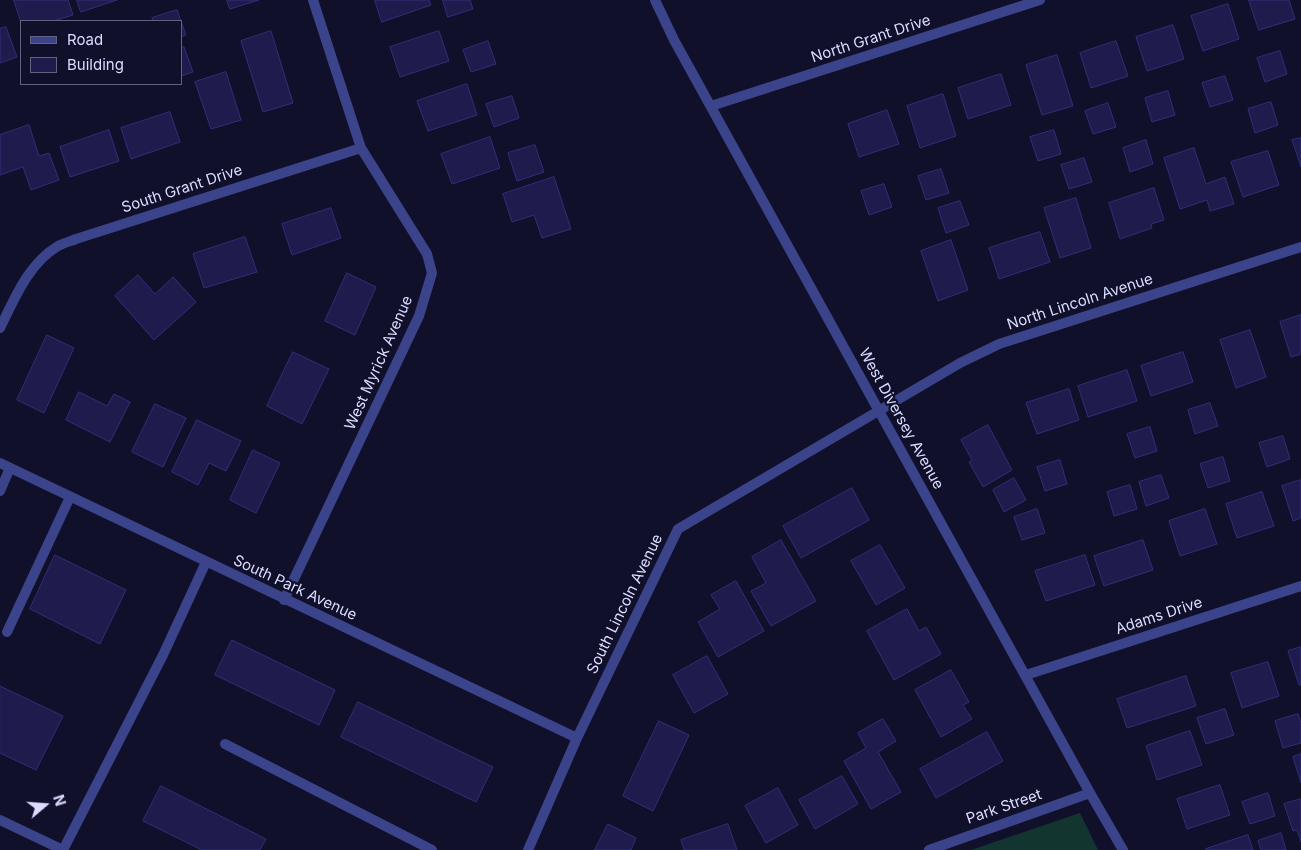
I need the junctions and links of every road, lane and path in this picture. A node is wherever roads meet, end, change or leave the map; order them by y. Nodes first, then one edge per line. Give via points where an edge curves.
1 (313, 0) edge
2 (655, 0) edge
3 (1040, 0) edge
4 (711, 106) junction
5 (361, 148) junction
6 (1301, 247) edge
7 (0, 328) edge
8 (879, 411) junction
9 (0, 463) edge
10 (10, 468) junction
11 (0, 491) edge
12 (70, 497) junction
13 (206, 562) junction
14 (1301, 586) edge
15 (284, 600) junction
16 (7, 632) dead end
17 (1026, 676) junction
18 (577, 738) junction
19 (225, 744) dead end
20 (1090, 793) junction
21 (0, 820) edge
22 (50, 847) edge
23 (63, 850) edge
24 (432, 850) edge
25 (528, 850) edge
26 (929, 850) edge
27 (1123, 850) edge

1 - 5 street, West Myrick Avenue
2 - 4 street, West Diversey Avenue
3 - 4 street, North Grant Drive
4 - 8 street, West Diversey Avenue
5 - 7 street, South Grant Drive via 58,246 41,259 24,280
5 - 15 street, West Myrick Avenue via 427,254 432,273 420,316
6 - 8 street, North Lincoln Avenue via 999,344
8 - 17 street, West Diversey Avenue
8 - 18 street, South Lincoln Avenue via 678,529
9 - 10 street, South Park Avenue
10 - 11 street
10 - 12 street, South Park Avenue
12 - 13 street, South Park Avenue
12 - 16 street
13 - 15 street, South Park Avenue
13 - 23 street via 163,655
14 - 17 street, Adams Drive
15 - 18 street, South Park Avenue
17 - 20 street, West Diversey Avenue
18 - 25 street, South Lincoln Avenue
19 - 24 street
20 - 26 street, Park Street
20 - 27 street, West Diversey Avenue
21 - 22 street
22 - 23 street

